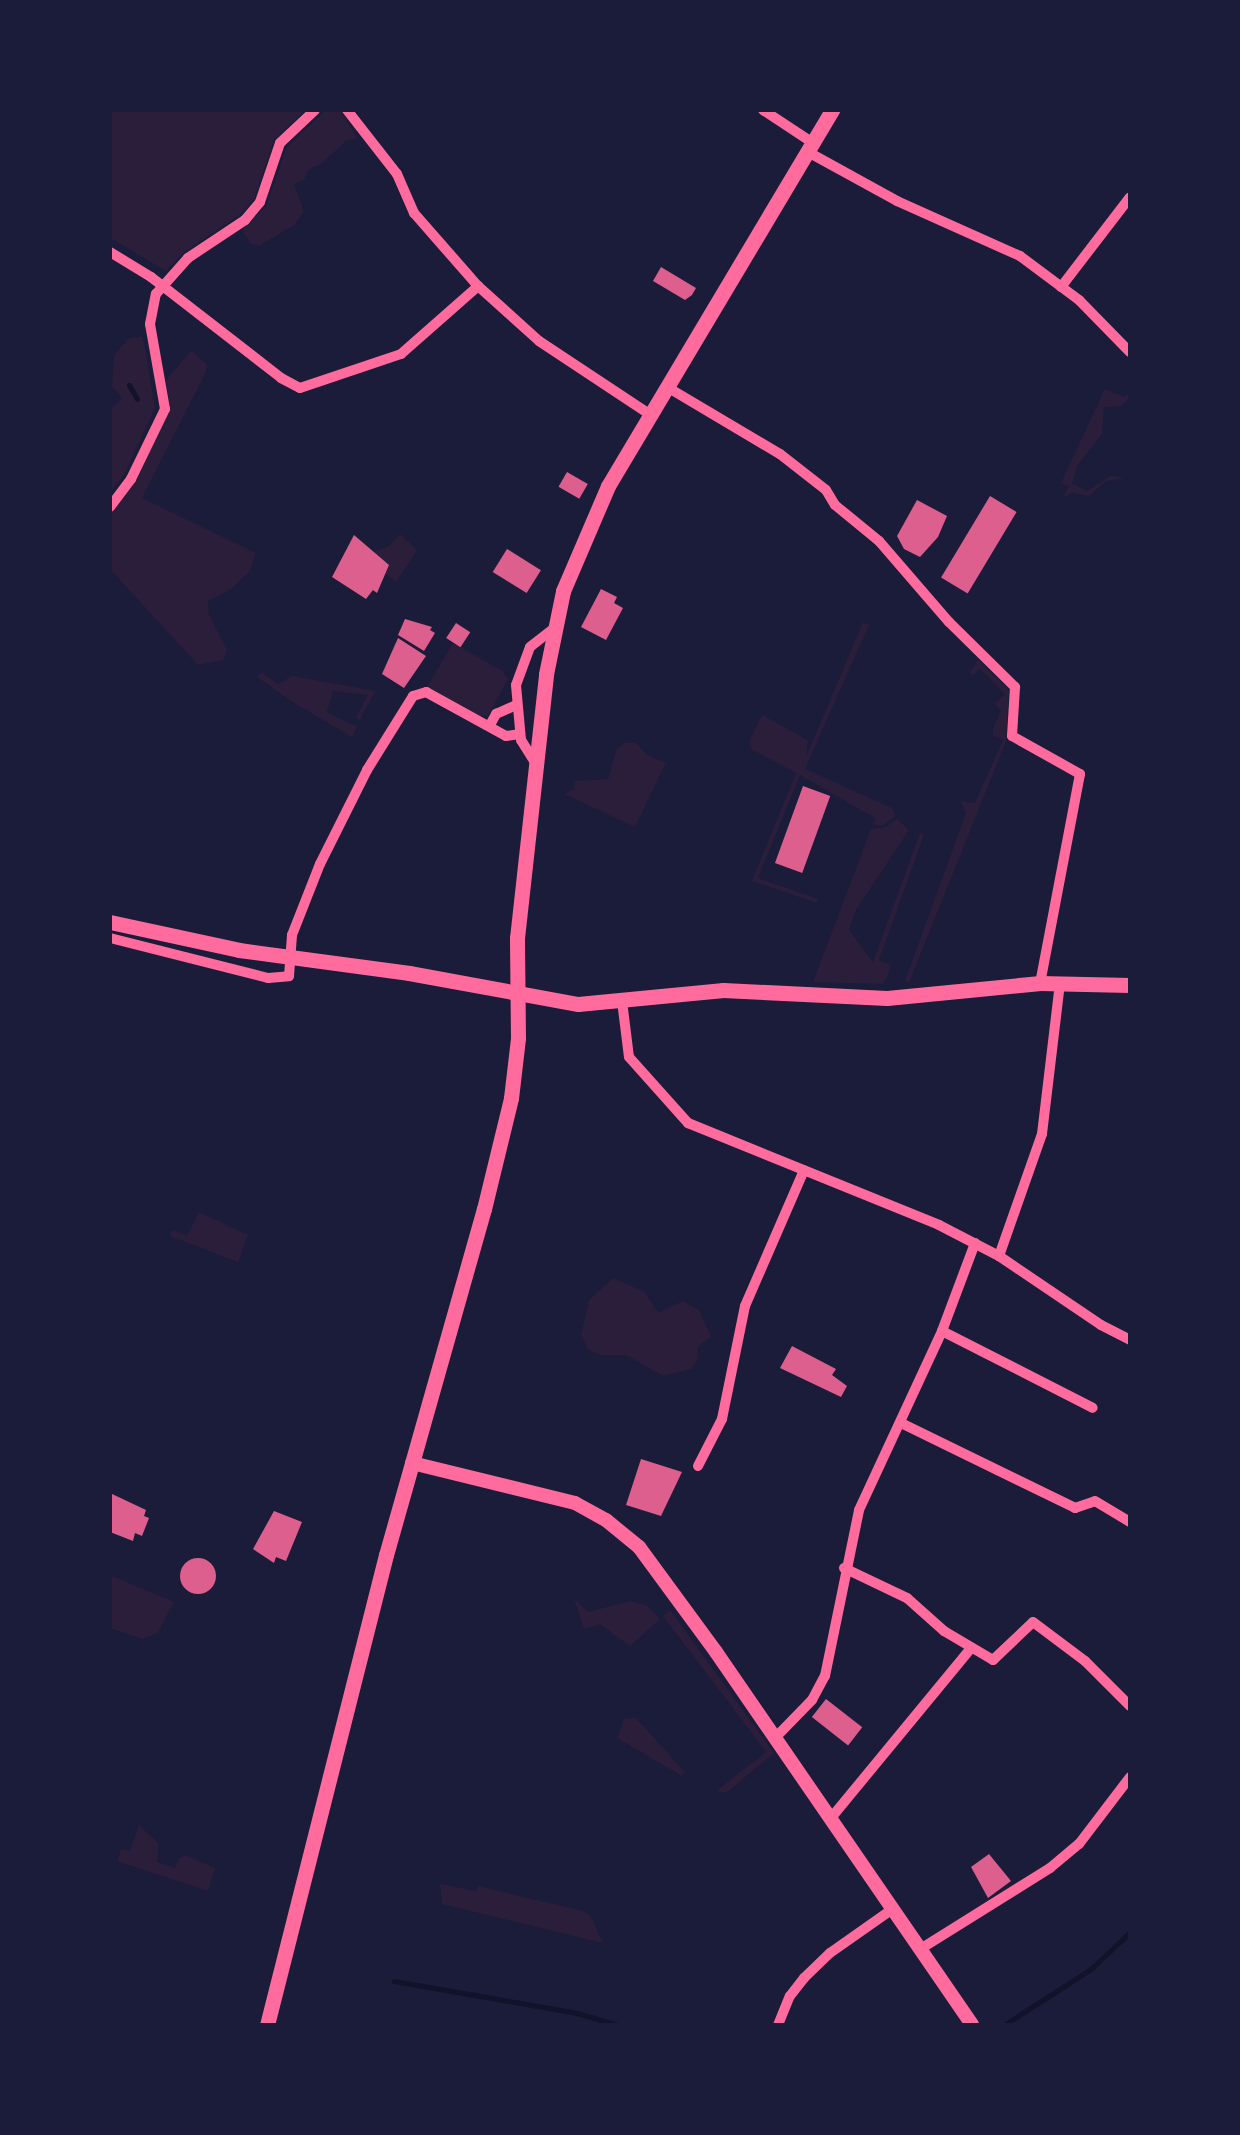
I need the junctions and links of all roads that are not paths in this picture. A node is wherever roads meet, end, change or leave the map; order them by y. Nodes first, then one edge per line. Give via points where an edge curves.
1 (315, 110) edge
2 (347, 110) edge
3 (763, 110) edge
4 (832, 110) edge
5 (811, 147) junction
6 (1130, 197) edge
7 (110, 252) edge
8 (163, 285) junction
9 (478, 286) junction
10 (1062, 287) junction
11 (1130, 352) edge
12 (667, 387) junction
13 (651, 414) junction
14 (110, 507) edge
15 (554, 630) junction
16 (516, 705) junction
17 (490, 725) junction
18 (520, 734) junction
19 (536, 765) junction
20 (110, 922) edge
21 (110, 938) edge
22 (288, 958) junction
23 (1040, 982) junction
24 (1060, 982) junction
25 (1130, 986) edge
26 (518, 996) junction
27 (622, 1001) junction
28 (804, 1170) junction
29 (975, 1244) junction
30 (1000, 1256) junction
31 (942, 1331) junction
32 (1130, 1340) edge
33 (1093, 1408) dead end
34 (900, 1424) junction
35 (412, 1463) junction
36 (698, 1466) dead end
37 (1130, 1522) edge
38 (844, 1568) junction
39 (971, 1648) junction
40 (1130, 1706) edge
41 (775, 1738) junction
42 (1130, 1777) edge
43 (831, 1818) junction
44 (894, 1908) junction
45 (922, 1948) junction
46 (267, 2025) edge
47 (778, 2025) edge
48 (972, 2025) edge

1 - 8 street via 280,144 260,202 246,220 188,258
2 - 9 street via 397,174 414,213
3 - 5 street
4 - 5 main road
5 - 10 street via 897,200 1020,256
5 - 12 main road
6 - 10 street
7 - 8 street
8 - 9 street via 300,388 402,354
8 - 14 street via 150,316 165,409 131,480
9 - 13 street via 539,341
10 - 11 street
12 - 13 main road
12 - 23 street via 780,454 826,490 1015,687 1012,736 1080,774
13 - 15 main road via 583,537
15 - 16 street via 530,648
15 - 19 main road
16 - 17 street via 496,714
16 - 18 street
17 - 18 street via 506,736
17 - 22 street via 426,692 413,696 326,849
18 - 19 street
19 - 26 main road via 516,956
20 - 22 main road
21 - 22 street via 268,978 289,976
22 - 26 main road via 410,973
23 - 24 main road
23 - 27 main road via 916,997 723,990
24 - 25 main road
24 - 30 street via 1042,1134
26 - 27 main road via 578,1004
26 - 35 main road via 517,1063 500,1148
27 - 28 street via 630,1057 677,1114 707,1134
28 - 29 street
28 - 36 street via 745,1306 722,1419
29 - 30 street
29 - 31 street
30 - 32 street
31 - 33 street
31 - 34 street
34 - 37 street via 1075,1508 1095,1501
34 - 38 street via 859,1510
35 - 41 main road via 557,1496 606,1520 650,1560
35 - 46 main road
38 - 39 street via 906,1598
38 - 41 street via 824,1676 812,1700
39 - 40 street via 994,1660 1033,1622 1085,1660
39 - 43 street
41 - 43 main road
42 - 45 street via 1079,1844 1050,1868
43 - 44 main road
44 - 45 main road
44 - 47 street via 804,1978
45 - 48 main road

